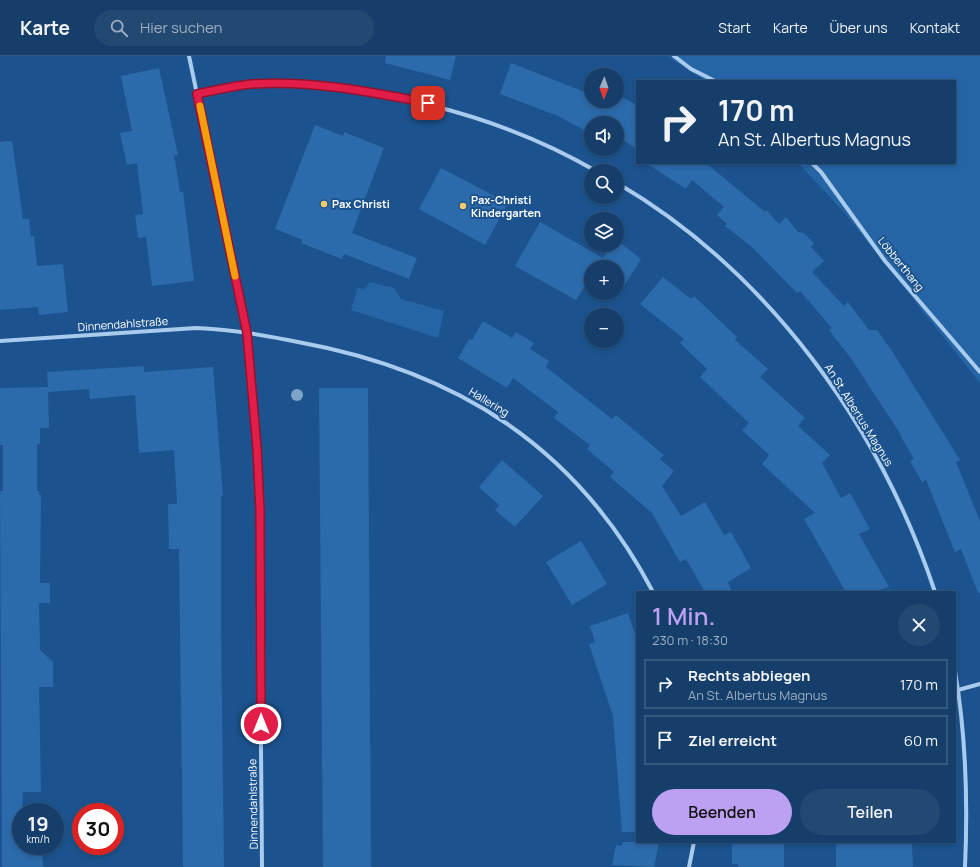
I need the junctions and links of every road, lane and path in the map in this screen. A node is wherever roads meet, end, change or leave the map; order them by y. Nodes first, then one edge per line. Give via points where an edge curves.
1 (188, 56) edge
2 (674, 56) edge
3 (713, 80) edge
4 (197, 94) junction
5 (813, 164) edge
6 (584, 165) edge
7 (624, 188) edge
8 (247, 333) junction
9 (0, 341) edge
10 (980, 372) edge
11 (652, 591) edge
12 (935, 591) edge
13 (956, 677) edge
14 (980, 684) edge
15 (958, 690) junction
16 (694, 843) edge
17 (262, 867) edge
18 (689, 867) edge
19 (965, 867) edge

1 - 4 street, Dinnendahlstraße
2 - 3 street
4 - 6 street via 230,87 276,84 324,86 383,94 474,116 544,144
4 - 8 street, Dinnendahlstraße
5 - 10 street, Löbberthang via 885,262
7 - 12 street, An St. Albertus Magnus via 674,222 723,262 773,312 815,362 883,467 906,515
8 - 9 street, Dinnendahlstraße via 196,328
8 - 11 street, Hallering via 327,347 378,361 430,380 467,398 504,421 543,451 591,498 614,527
8 - 17 street, Dinnendahlstraße via 260,510
13 - 15 street
14 - 15 street
15 - 19 street via 967,802
16 - 18 street

